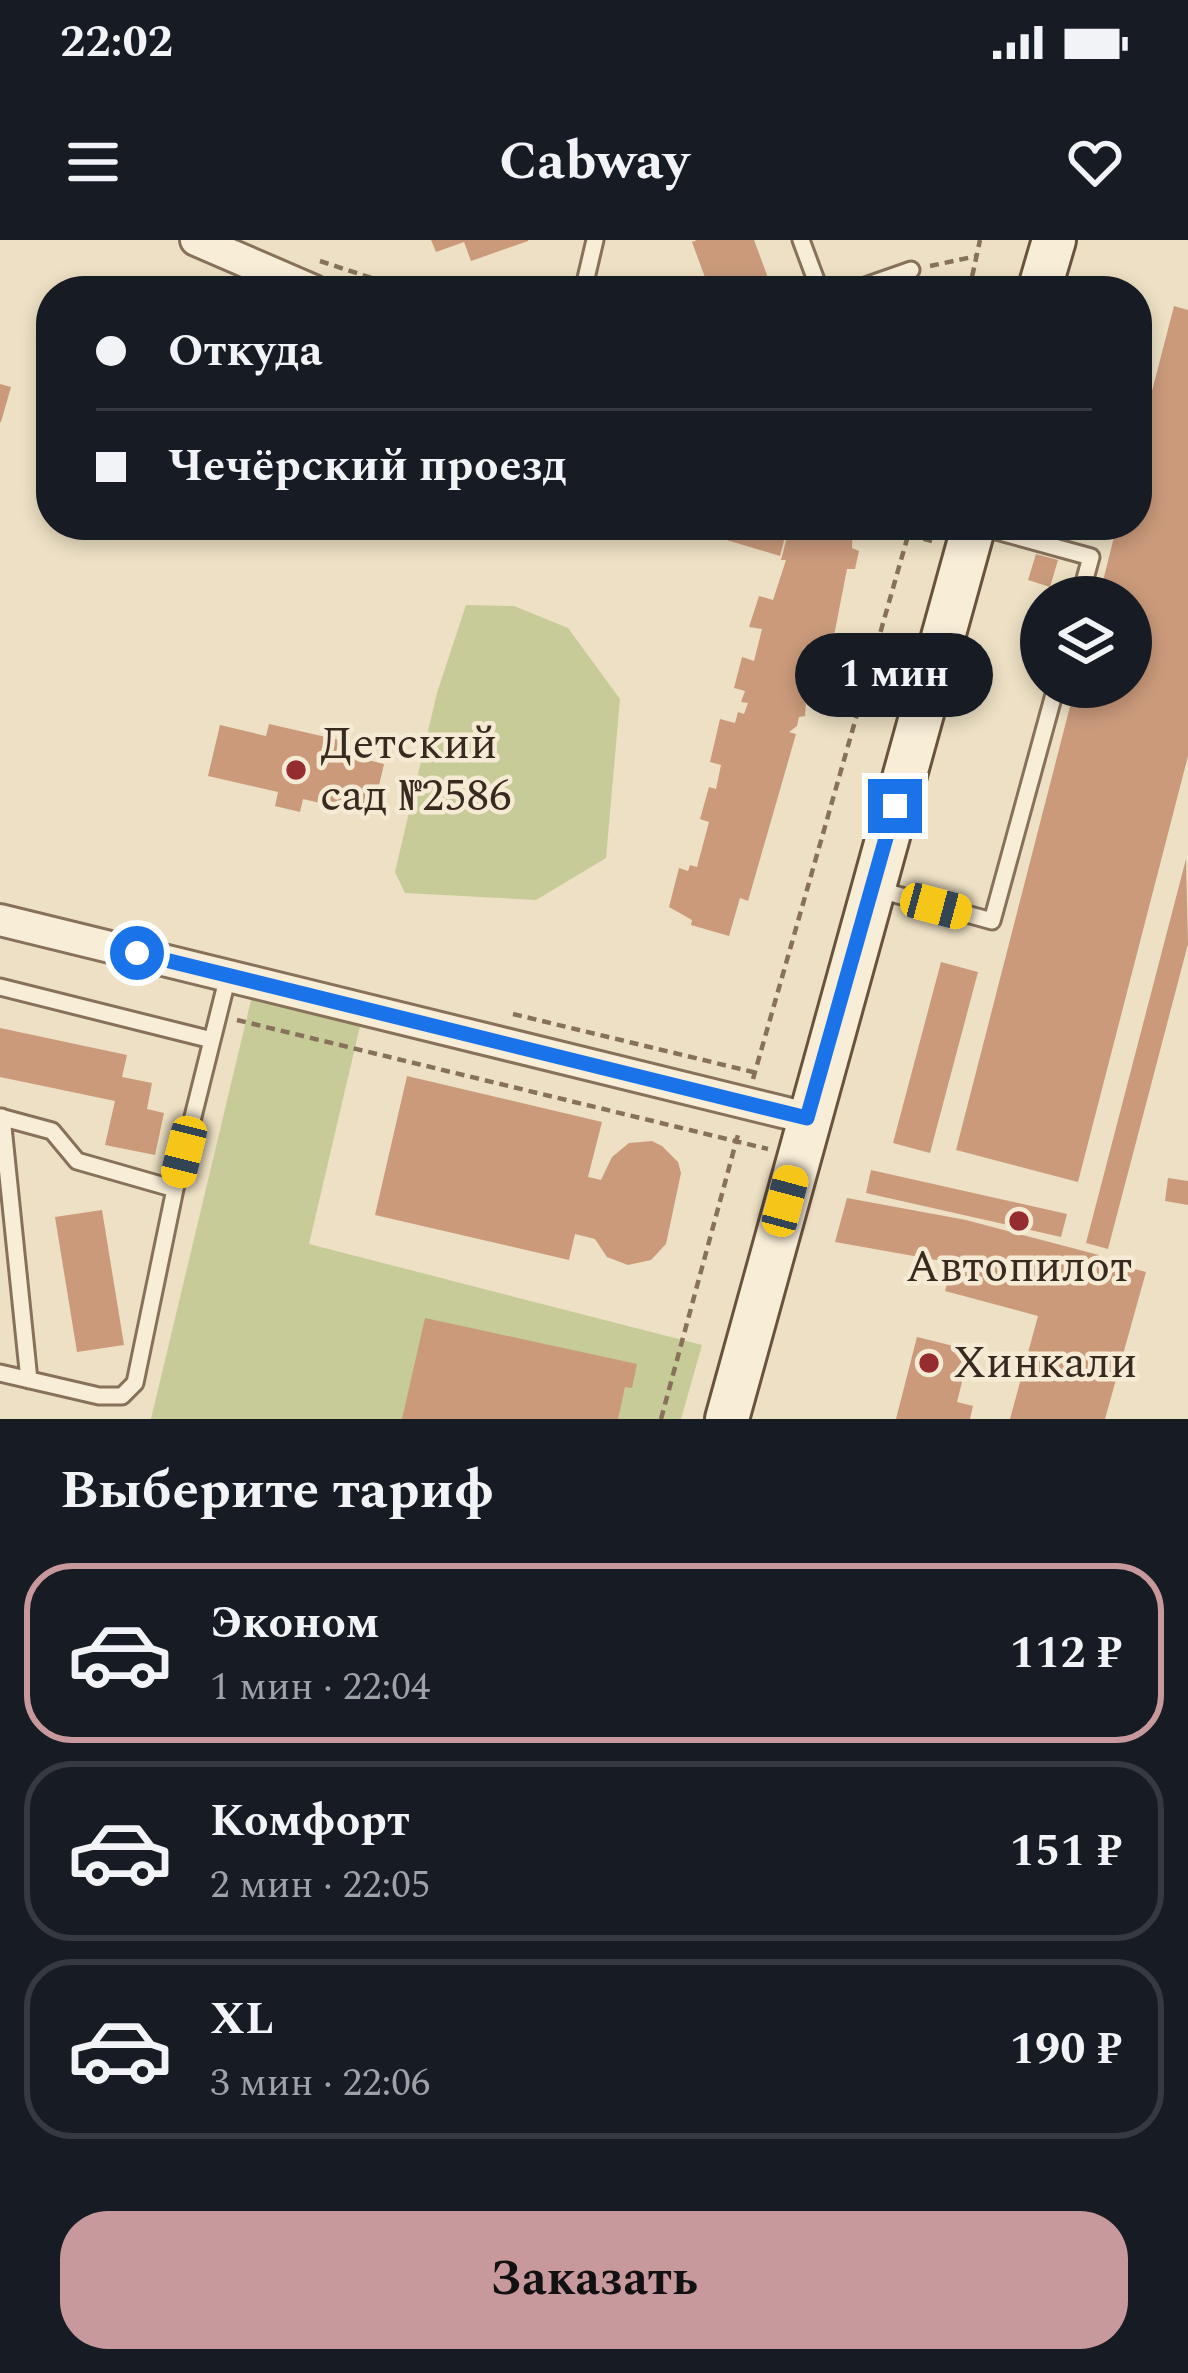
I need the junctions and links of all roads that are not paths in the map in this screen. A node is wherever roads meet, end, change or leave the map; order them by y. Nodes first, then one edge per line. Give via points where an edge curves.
1 (595, 240) edge
2 (801, 240) edge
3 (1054, 240) edge
4 (208, 243) edge
5 (911, 270) road end
6 (318, 276) edge
7 (587, 276) edge
8 (814, 276) edge
9 (894, 276) edge
10 (1043, 276) edge
11 (970, 540) edge
12 (1029, 540) edge
13 (1086, 576) edge
14 (1050, 708) edge
15 (872, 888) junction
16 (0, 920) edge
17 (228, 976) junction
18 (0, 987) edge
19 (212, 1040) junction
20 (1, 1117) edge
21 (802, 1137) junction
22 (175, 1189) junction
23 (0, 1373) edge
24 (29, 1380) junction
25 (727, 1419) edge

1 - 7 lane
2 - 8 lane
3 - 10 main road
4 - 6 street
5 - 9 lane
11 - 15 main road
12 - 13 lane via 1091,557
14 - 15 lane via 992,921
15 - 21 main road
16 - 17 street
17 - 19 lane
17 - 21 street via 747,1102
18 - 19 lane
19 - 22 lane
20 - 22 lane via 52,1130 77,1161
20 - 24 lane
21 - 25 main road
22 - 24 lane via 135,1383 122,1396 99,1396
23 - 24 lane

